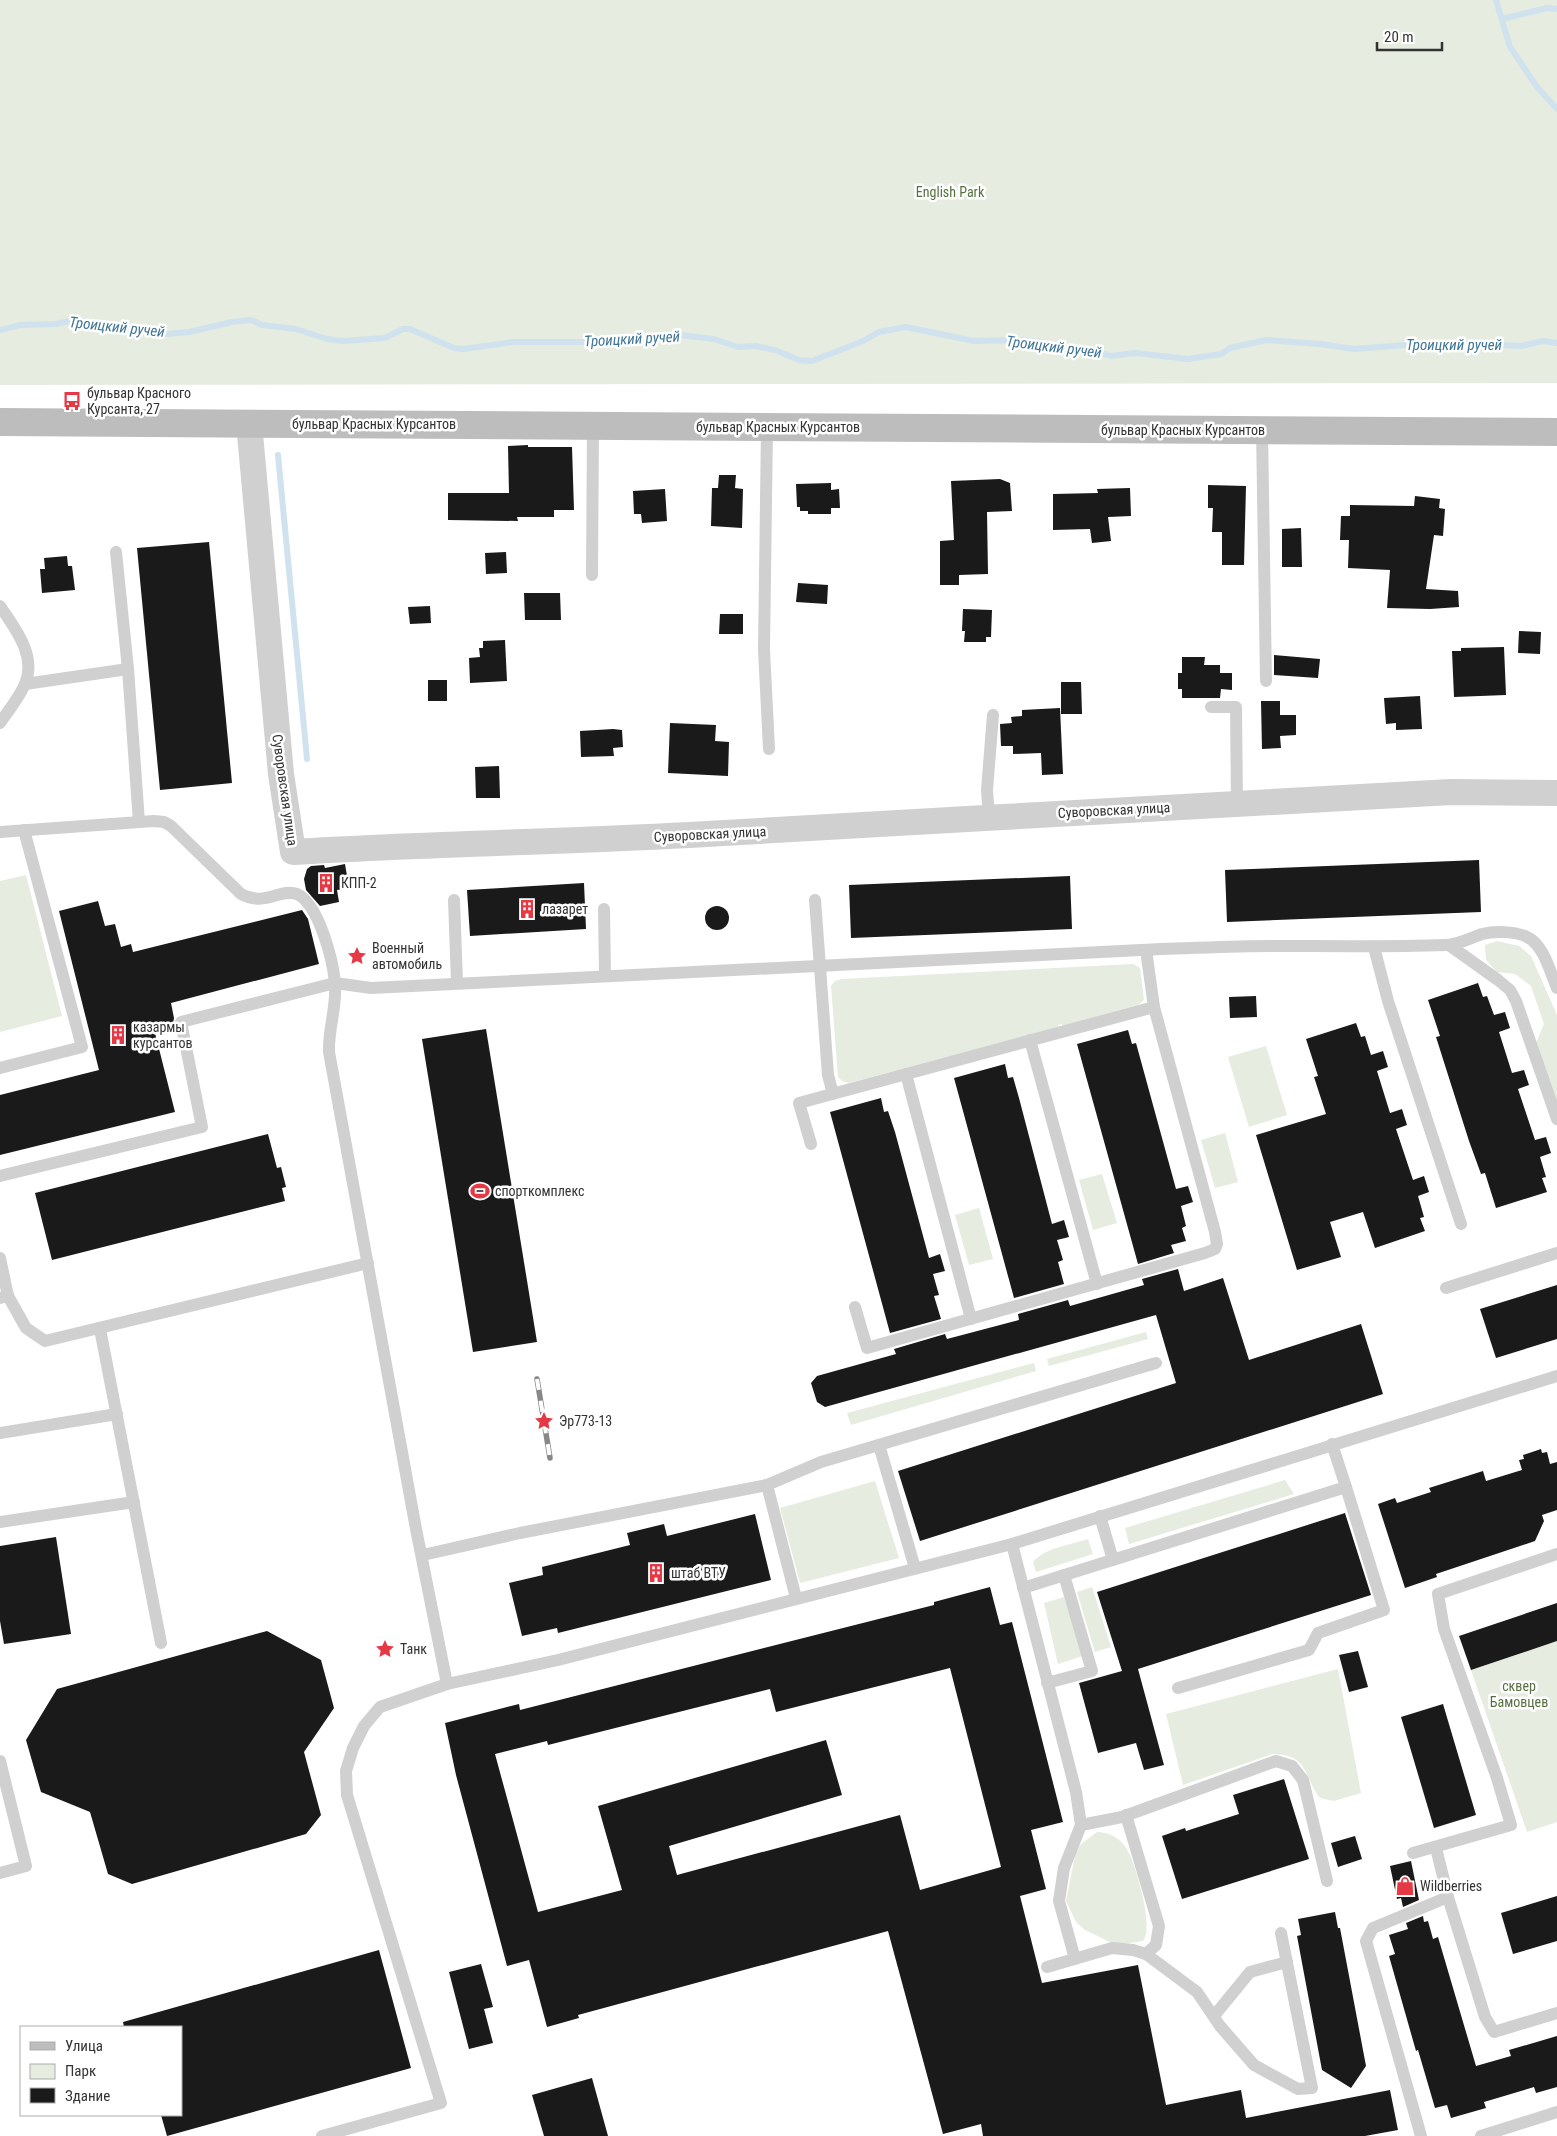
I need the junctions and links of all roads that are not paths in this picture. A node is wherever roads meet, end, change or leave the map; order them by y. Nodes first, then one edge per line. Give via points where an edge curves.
1 (0, 422) edge
2 (249, 424) junction
3 (593, 426) junction
4 (767, 427) junction
5 (1262, 430) junction
6 (1557, 432) edge
7 (116, 552) dead end
8 (592, 575) dead end
9 (0, 606) edge
10 (128, 669) junction
11 (1266, 681) dead end
12 (25, 684) junction
13 (1212, 707) dead end
14 (993, 715) dead end
15 (0, 723) edge
16 (769, 749) dead end
17 (1557, 793) edge
18 (1237, 803) junction
19 (989, 817) junction
20 (140, 822) junction
21 (24, 830) junction
22 (0, 832) edge
23 (454, 900) dead end
24 (815, 900) dead end
25 (604, 909) dead end
26 (1449, 945) junction
27 (1374, 947) junction
28 (1146, 950) junction
29 (820, 965) junction
30 (605, 975) junction
31 (335, 983) junction
32 (457, 983) junction
33 (1557, 988) edge
34 (1154, 1007) junction
35 (1030, 1040) junction
36 (0, 1068) edge
37 (906, 1074) junction
38 (833, 1094) junction
39 (1557, 1119) edge
40 (811, 1144) dead end
41 (0, 1176) edge
42 (1461, 1224) dead end
43 (1557, 1253) edge
44 (0, 1258) edge
45 (368, 1263) junction
46 (1097, 1284) junction
47 (1446, 1288) dead end
48 (4, 1297) edge
49 (855, 1307) dead end
50 (971, 1319) junction
51 (100, 1329) junction
52 (1156, 1363) dead end
53 (1557, 1376) edge
54 (117, 1414) junction
55 (0, 1433) edge
56 (1332, 1444) junction
57 (878, 1446) junction
58 (766, 1485) junction
59 (1346, 1488) junction
60 (134, 1502) junction
61 (1100, 1516) junction
62 (0, 1522) edge
63 (1012, 1544) junction
64 (1557, 1554) edge
65 (423, 1555) junction
66 (1113, 1560) junction
67 (915, 1568) junction
68 (1064, 1575) junction
69 (1023, 1588) junction
70 (796, 1598) junction
71 (161, 1643) dead end
72 (1047, 1683) junction
73 (447, 1684) junction
74 (1178, 1688) dead end
75 (0, 1761) edge
76 (1126, 1815) junction
77 (1081, 1825) junction
78 (1436, 1848) junction
79 (1413, 1853) dead end
80 (0, 1873) edge
81 (1326, 1881) dead end
82 (1448, 1897) junction
83 (1281, 1933) dead end
84 (1146, 1954) junction
85 (1075, 1959) junction
86 (1287, 1962) junction
87 (1047, 1967) dead end
88 (1557, 2013) edge
89 (1214, 2016) junction
90 (1557, 2112) edge
91 (1486, 2135) edge
92 (322, 2136) edge
93 (1421, 2136) edge

1 - 2 street, бульвар Красных Курсантов
2 - 3 street, бульвар Красных Курсантов
2 - 19 street, Суворовская улица via 281,774 293,852 679,836
3 - 4 street, бульвар Красных Курсантов
3 - 8 lane
4 - 5 street, бульвар Красных Курсантов
4 - 16 lane via 764,650
5 - 6 street, бульвар Красных Курсантов
5 - 11 lane
7 - 10 lane
9 - 12 lane via 28,656
10 - 12 lane
10 - 20 lane
12 - 15 lane
13 - 18 lane via 1236,707
14 - 19 lane via 987,790
17 - 18 street, Суворовская улица via 1451,792
18 - 19 street, Суворовская улица
20 - 21 lane
20 - 31 lane via 164,822 171,826 251,900 297,894 316,915 323,931
21 - 22 lane
21 - 36 lane via 82,1047
23 - 32 lane
24 - 29 lane
25 - 30 lane
26 - 27 lane
26 - 33 lane via 1484,934 1517,933 1528,937 1544,957
26 - 39 lane via 1510,990
27 - 28 lane
27 - 42 lane via 1388,1001
28 - 29 lane
28 - 34 lane
29 - 30 lane
29 - 38 lane via 828,1075
30 - 32 lane
31 - 32 lane via 371,988
31 - 41 lane via 181,1022 202,1127
31 - 45 lane via 330,1052
34 - 35 lane
34 - 46 lane via 1217,1244 1215,1249 1205,1253
35 - 37 lane
35 - 46 lane
37 - 38 lane
37 - 50 lane
38 - 40 lane via 799,1103
43 - 47 lane
44 - 48 lane
45 - 51 lane
45 - 65 lane
46 - 50 lane
48 - 51 lane via 26,1328 46,1341
49 - 50 lane via 867,1348
51 - 54 lane
52 - 57 lane
53 - 56 lane
54 - 55 lane
54 - 60 lane
56 - 59 lane
56 - 61 lane
57 - 58 lane via 822,1462
57 - 67 lane
58 - 65 lane
58 - 70 lane
59 - 66 lane
59 - 74 lane via 1384,1610 1318,1633 1310,1650
60 - 62 lane
60 - 71 lane
61 - 63 lane
61 - 66 lane
63 - 67 lane
63 - 69 lane
64 - 78 lane via 1438,1594 1444,1629 1497,1778 1510,1826
65 - 73 lane
66 - 68 lane
67 - 70 lane
68 - 69 lane
68 - 72 lane via 1092,1671
69 - 72 lane
70 - 73 lane via 558,1660
72 - 77 lane via 1076,1792
73 - 92 lane via 380,1707 364,1726 346,1771 347,1795 441,2103
75 - 80 lane via 26,1866
76 - 77 lane
76 - 81 lane via 1276,1761 1292,1766 1303,1780
76 - 84 lane via 1159,1926 1156,1945
77 - 85 lane via 1064,1868 1059,1901
78 - 79 lane
78 - 82 lane
82 - 88 lane via 1485,2018 1494,2032
82 - 93 lane via 1373,1928 1366,1941
83 - 86 lane
84 - 85 lane via 1112,1948
84 - 89 lane via 1197,1992
85 - 87 lane
86 - 89 lane via 1250,1972
86 - 89 lane via 1312,2088 1298,2089 1254,2065
90 - 91 lane

